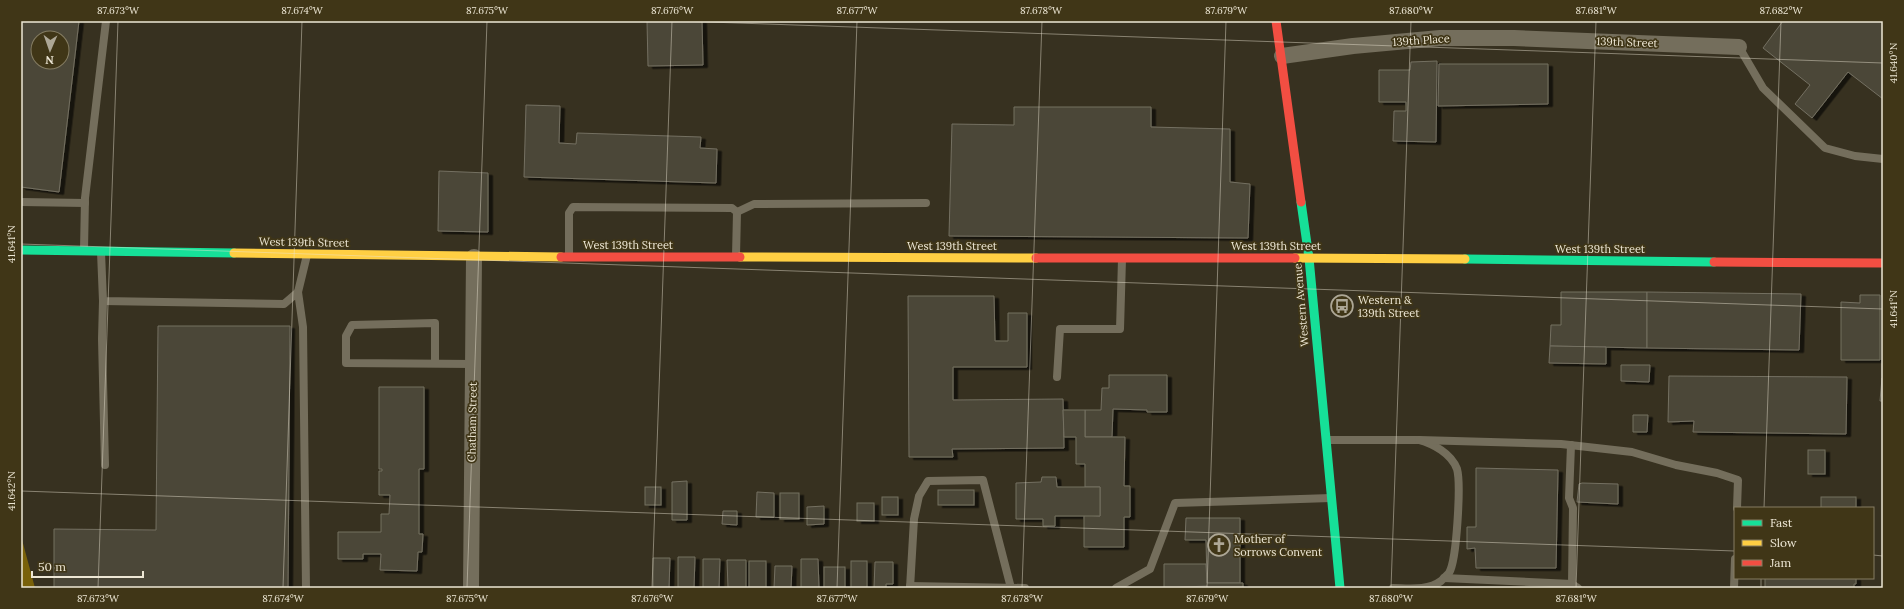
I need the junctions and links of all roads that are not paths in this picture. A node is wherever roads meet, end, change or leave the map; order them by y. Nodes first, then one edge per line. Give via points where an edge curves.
1 (106, 21) edge
2 (1276, 21) edge
3 (1514, 38) joint
4 (1740, 47) joint
5 (1282, 56) junction
6 (1883, 159) edge
7 (21, 202) edge
8 (85, 203) junction
9 (926, 203) dead end
10 (737, 212) junction
11 (21, 250) edge
12 (84, 250) junction
13 (101, 251) junction
14 (307, 254) junction
15 (474, 257) junction
16 (570, 257) junction
17 (736, 257) junction
18 (1122, 258) junction
19 (1309, 258) junction
20 (1883, 263) edge
21 (298, 292) junction
22 (103, 301) junction
23 (435, 363) junction
24 (473, 364) junction
25 (1057, 377) dead end
26 (1326, 440) junction
27 (1419, 440) junction
28 (1571, 445) junction
29 (105, 465) dead end
30 (1331, 498) junction
31 (1737, 507) edge
32 (1444, 578) junction
33 (1575, 586) edge
34 (910, 587) edge
35 (306, 588) edge
36 (470, 588) edge
37 (1011, 588) edge
38 (1026, 588) edge
39 (1116, 588) edge
40 (1340, 588) edge
41 (1393, 588) edge

1 - 8 lane
2 - 5 street, Western Avenue
3 - 4 street, 139th Street
3 - 5 street, 139th Place via 1440,38
4 - 6 lane via 1763,88 1825,148 1855,156
5 - 19 street, Western Avenue
7 - 8 lane
8 - 12 lane
9 - 10 lane via 754,204
10 - 16 lane via 732,208 573,207 569,213
10 - 17 lane
11 - 12 street, West 139th Street
12 - 13 street, West 139th Street
13 - 14 street, West 139th Street
13 - 22 lane
14 - 15 street, West 139th Street
14 - 21 lane
15 - 16 street, West 139th Street
15 - 24 street, Chatham Street
16 - 17 street, West 139th Street
17 - 18 street, West 139th Street
18 - 19 street, West 139th Street
18 - 25 lane via 1120,329 1060,329
19 - 20 street, West 139th Street
19 - 26 street, Western Avenue
21 - 22 lane via 284,304
21 - 35 lane via 303,327
22 - 29 lane
23 - 23 lane via 346,363 346,336 352,325 435,323
23 - 24 lane
24 - 36 street, Chatham Street
26 - 27 lane
26 - 30 street, Western Avenue
27 - 28 lane
27 - 32 lane via 1436,447 1448,456 1457,469 1454,559 1450,572
28 - 31 lane via 1632,452 1738,480
28 - 33 lane via 1568,498 1573,508
30 - 39 lane via 1175,503 1150,569
30 - 40 street, Western Avenue
32 - 33 lane
32 - 41 lane via 1427,587
34 - 37 lane
34 - 37 lane via 914,519 919,496 928,482 983,480
37 - 38 lane

